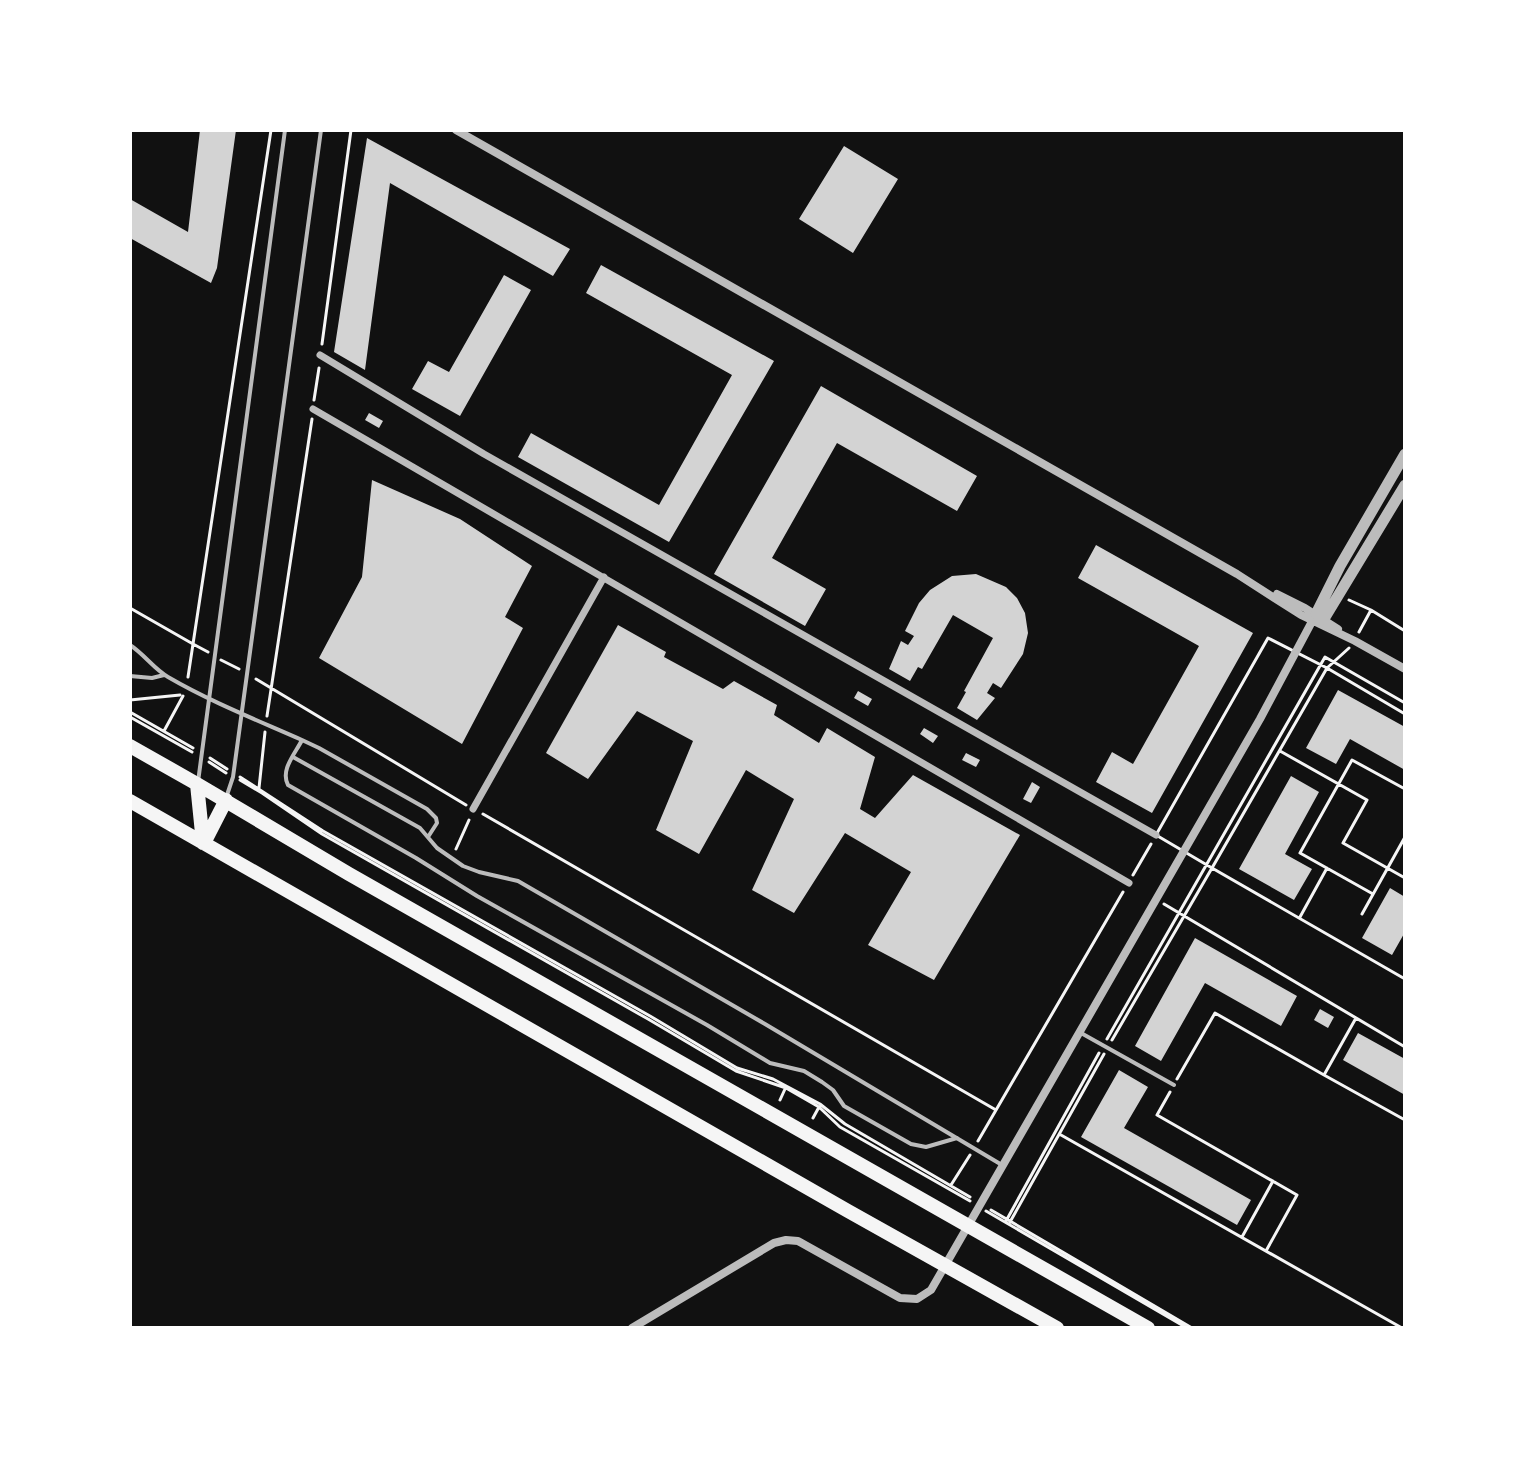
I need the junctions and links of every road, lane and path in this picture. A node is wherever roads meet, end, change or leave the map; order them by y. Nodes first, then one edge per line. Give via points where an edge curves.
1 (271, 130) edge
2 (285, 130) edge
3 (321, 130) edge
4 (456, 130) edge
5 (320, 355) dead end
6 (313, 409) dead end
7 (1405, 454) edge
8 (1405, 485) edge
9 (604, 577) junction
10 (130, 608) edge
11 (1318, 620) junction
12 (1405, 631) edge
13 (1355, 641) junction
14 (193, 644) junction
15 (130, 645) edge
16 (1297, 653) junction
17 (214, 655) junction
18 (1334, 662) junction
19 (1321, 665) junction
20 (1327, 668) junction
21 (1405, 669) edge
22 (246, 673) junction
23 (164, 675) junction
24 (130, 676) edge
25 (187, 687) junction
26 (272, 689) junction
27 (183, 695) junction
28 (130, 700) edge
29 (208, 700) junction
30 (1405, 703) edge
31 (241, 714) junction
32 (1405, 714) edge
33 (130, 715) edge
34 (265, 724) junction
35 (164, 731) junction
36 (302, 740) junction
37 (130, 746) edge
38 (200, 755) junction
39 (293, 757) junction
40 (233, 775) junction
41 (197, 784) junction
42 (1339, 784) junction
43 (259, 788) junction
44 (1405, 789) edge
45 (226, 800) junction
46 (130, 801) edge
47 (473, 809) junction
48 (1156, 835) joint
49 (427, 837) junction
50 (1405, 837) edge
51 (203, 843) junction
52 (1212, 868) dead end
53 (1327, 868) junction
54 (1388, 868) junction
55 (1405, 878) edge
56 (1129, 883) junction
57 (1373, 894) junction
58 (1362, 914) dead end
59 (1183, 916) dead end
60 (1300, 919) junction
61 (1404, 976) edge
62 (1356, 1018) junction
63 (1079, 1032) junction
64 (1107, 1039) dead end
65 (1405, 1047) edge
66 (1095, 1061) dead end
67 (1324, 1075) junction
68 (1174, 1085) junction
69 (787, 1087) junction
70 (780, 1100) dead end
71 (820, 1106) junction
72 (996, 1110) junction
73 (813, 1118) dead end
74 (1405, 1120) edge
75 (1059, 1134) dead end
76 (957, 1138) junction
77 (974, 1148) junction
78 (1003, 1165) junction
79 (1273, 1181) junction
80 (951, 1185) junction
81 (980, 1205) junction
82 (1006, 1221) junction
83 (967, 1226) junction
84 (1241, 1237) junction
85 (1266, 1251) junction
86 (945, 1264) junction
87 (632, 1328) edge
88 (1057, 1328) edge
89 (1148, 1328) edge
90 (1190, 1328) edge
91 (1402, 1328) edge

1 - 14 path
2 - 17 lane
3 - 22 lane
4 - 11 street
5 - 48 street via 484,454
6 - 9 street
7 - 11 street via 1340,566
8 - 11 street
9 - 47 street
9 - 56 street
10 - 14 path
11 - 13 street
11 - 16 street
12 - 13 path via 1371,610
13 - 18 path
13 - 21 street
14 - 17 path
14 - 25 path
15 - 23 lane
16 - 19 path
16 - 63 street
17 - 22 path
17 - 29 lane
18 - 19 path via 1325,657
18 - 20 path
18 - 30 path
19 - 20 path
19 - 64 path
20 - 32 path
20 - 42 path via 1280,751
22 - 26 path
22 - 31 lane
23 - 24 lane
23 - 25 lane
25 - 27 path
25 - 29 lane
26 - 34 path
26 - 47 path
27 - 28 path
27 - 35 path
29 - 31 lane
29 - 38 lane
31 - 34 lane
31 - 40 lane
33 - 35 path
33 - 38 path
34 - 36 lane
34 - 43 path
35 - 38 path
36 - 39 lane
36 - 49 lane via 427,809 437,823
37 - 41 main road
38 - 40 path
38 - 41 lane
39 - 49 lane via 402,817
39 - 76 lane via 286,769 288,785 441,875 770,1063 804,1071 833,1090 844,1106 911,1144 926,1147
40 - 43 path
40 - 45 lane
40 - 69 path via 322,834 736,1071
41 - 45 main road
41 - 51 main road
42 - 44 path via 1352,760
42 - 53 path via 1300,853
42 - 54 path via 1367,800 1343,843
43 - 69 path via 323,831 737,1068
45 - 51 main road
45 - 83 main road
46 - 51 main road
47 - 72 path
48 - 56 path
49 - 76 lane via 463,866 518,881
50 - 54 path
51 - 86 main road
52 - 60 path
53 - 57 path
53 - 60 path
54 - 55 path
54 - 57 path
56 - 72 path
57 - 58 path
59 - 62 path
60 - 61 path
62 - 65 path
62 - 67 path
63 - 68 lane
63 - 78 street
66 - 82 path
67 - 68 path via 1215,1013
67 - 74 path
68 - 79 path via 1157,1115
69 - 70 path
69 - 71 path
71 - 73 path
71 - 80 path
71 - 81 path via 840,1127
72 - 77 path
75 - 84 path
76 - 77 lane
77 - 78 lane
77 - 80 path
78 - 81 street
79 - 84 path
79 - 85 path via 1297,1195
80 - 81 path
81 - 82 path
81 - 83 street
82 - 90 path
83 - 86 street
83 - 89 main road
84 - 85 path
85 - 91 path
86 - 87 street via 931,1290 908,1300 798,1241 786,1240
86 - 88 main road

